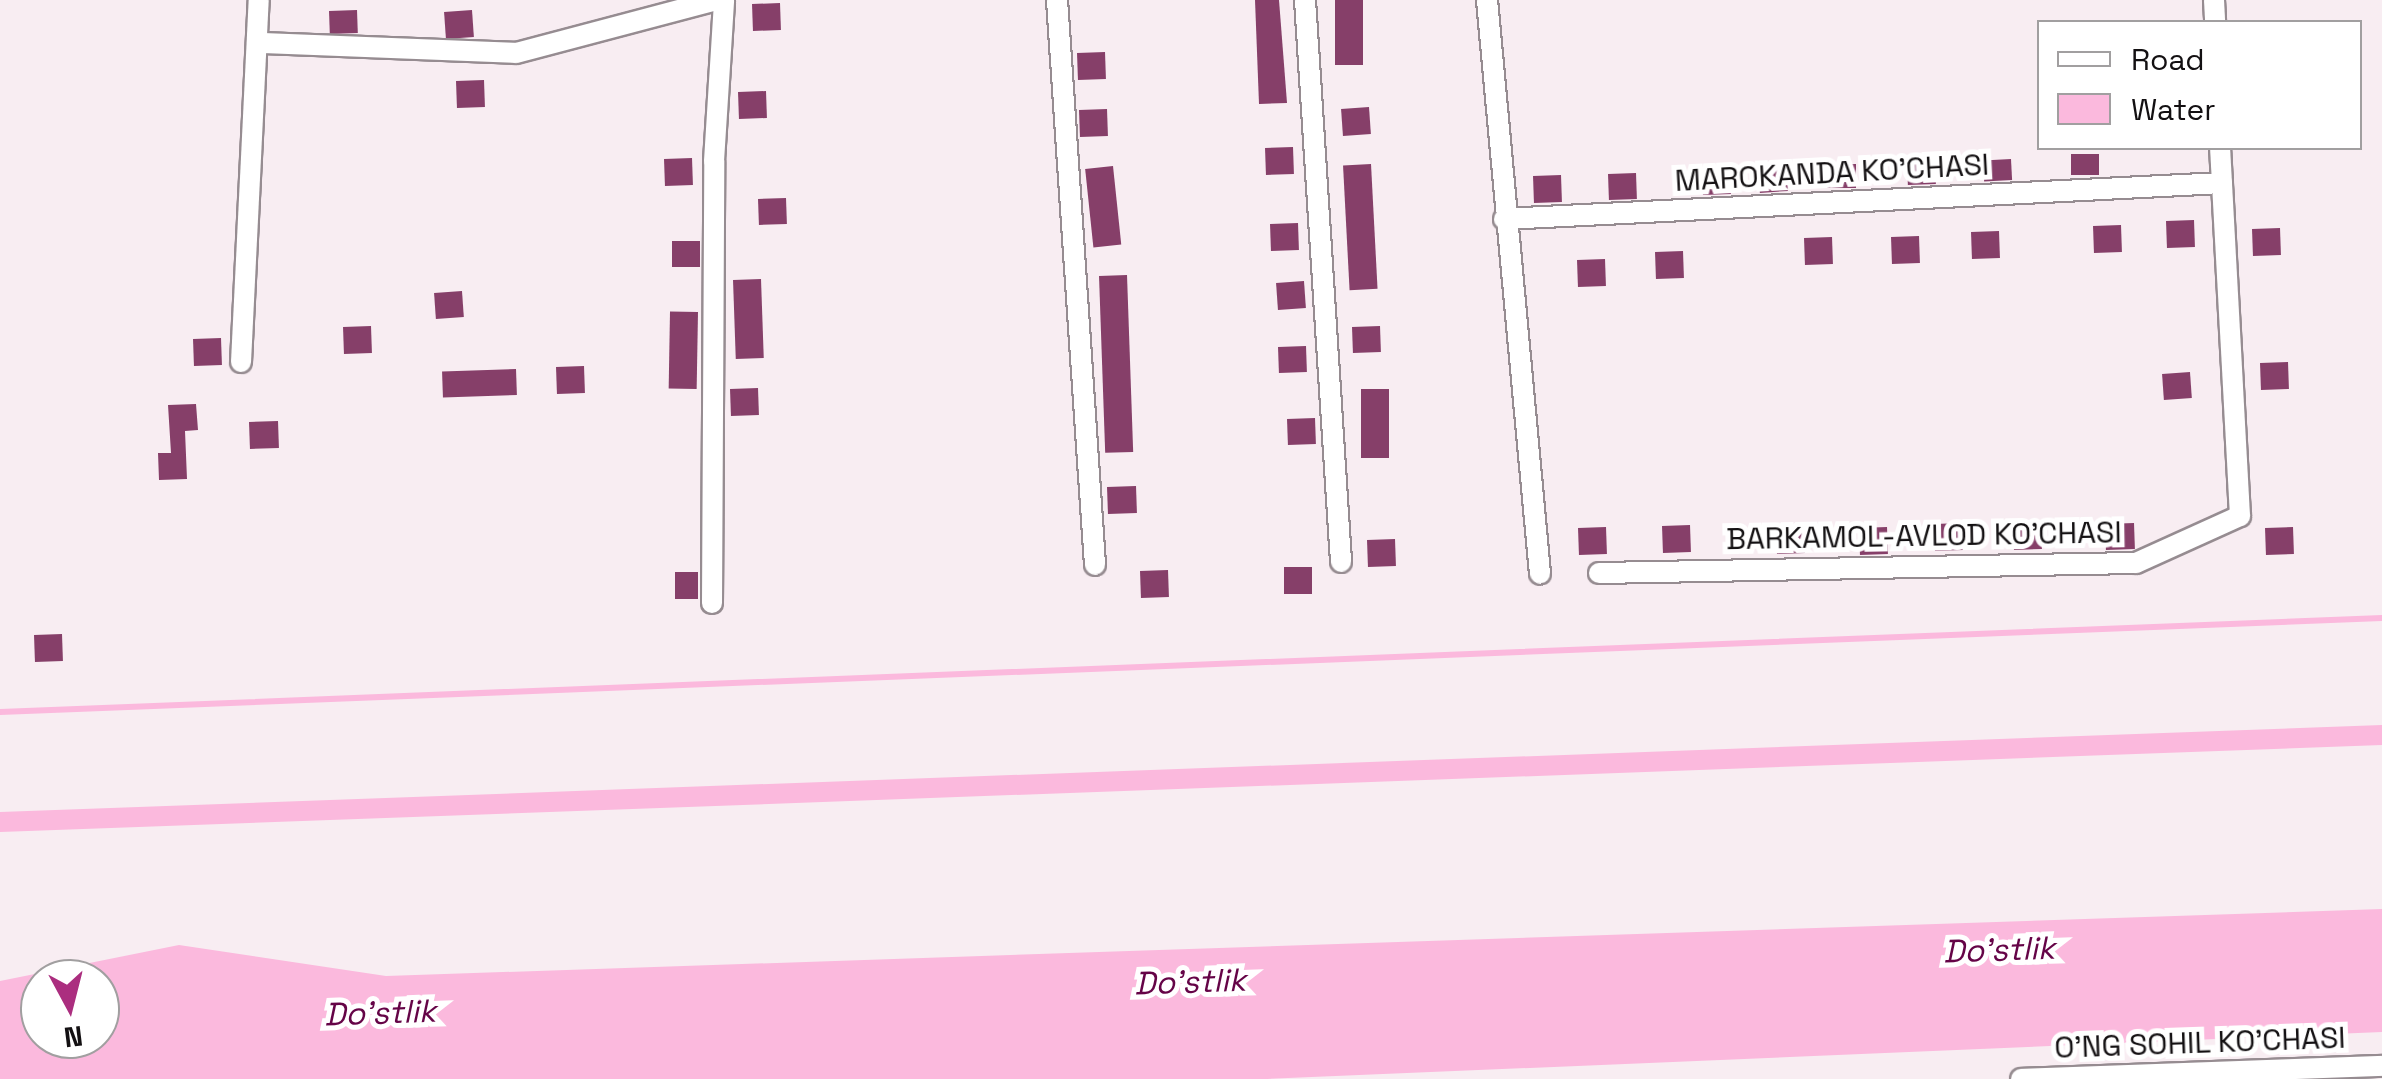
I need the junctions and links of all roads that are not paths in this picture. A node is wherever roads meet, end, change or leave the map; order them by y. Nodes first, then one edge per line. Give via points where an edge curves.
1 (259, 0) edge
2 (716, 0) edge
3 (724, 0) edge
4 (1056, 0) edge
5 (1305, 0) edge
6 (1487, 0) edge
7 (260, 43) junction
8 (2220, 150) edge
9 (2222, 182) junction
10 (1504, 219) junction
11 (241, 362) dead end
12 (1340, 562) dead end
13 (1094, 565) dead end
14 (1599, 573) dead end
15 (1540, 574) dead end
16 (712, 603) dead end
17 (2382, 1066) edge
18 (2021, 1079) edge

1 - 7 street
2 - 7 street via 516,53
3 - 16 street via 714,161
4 - 13 street
5 - 12 street
6 - 10 street
7 - 11 street
8 - 9 street
9 - 10 street, MAROKANDA KO'CHASI
9 - 14 street, BARKAMOL-AVLOD KO'CHASI via 2240,516 2136,562
10 - 15 street
17 - 18 street, O'NG SOHIL KO'CHASI

